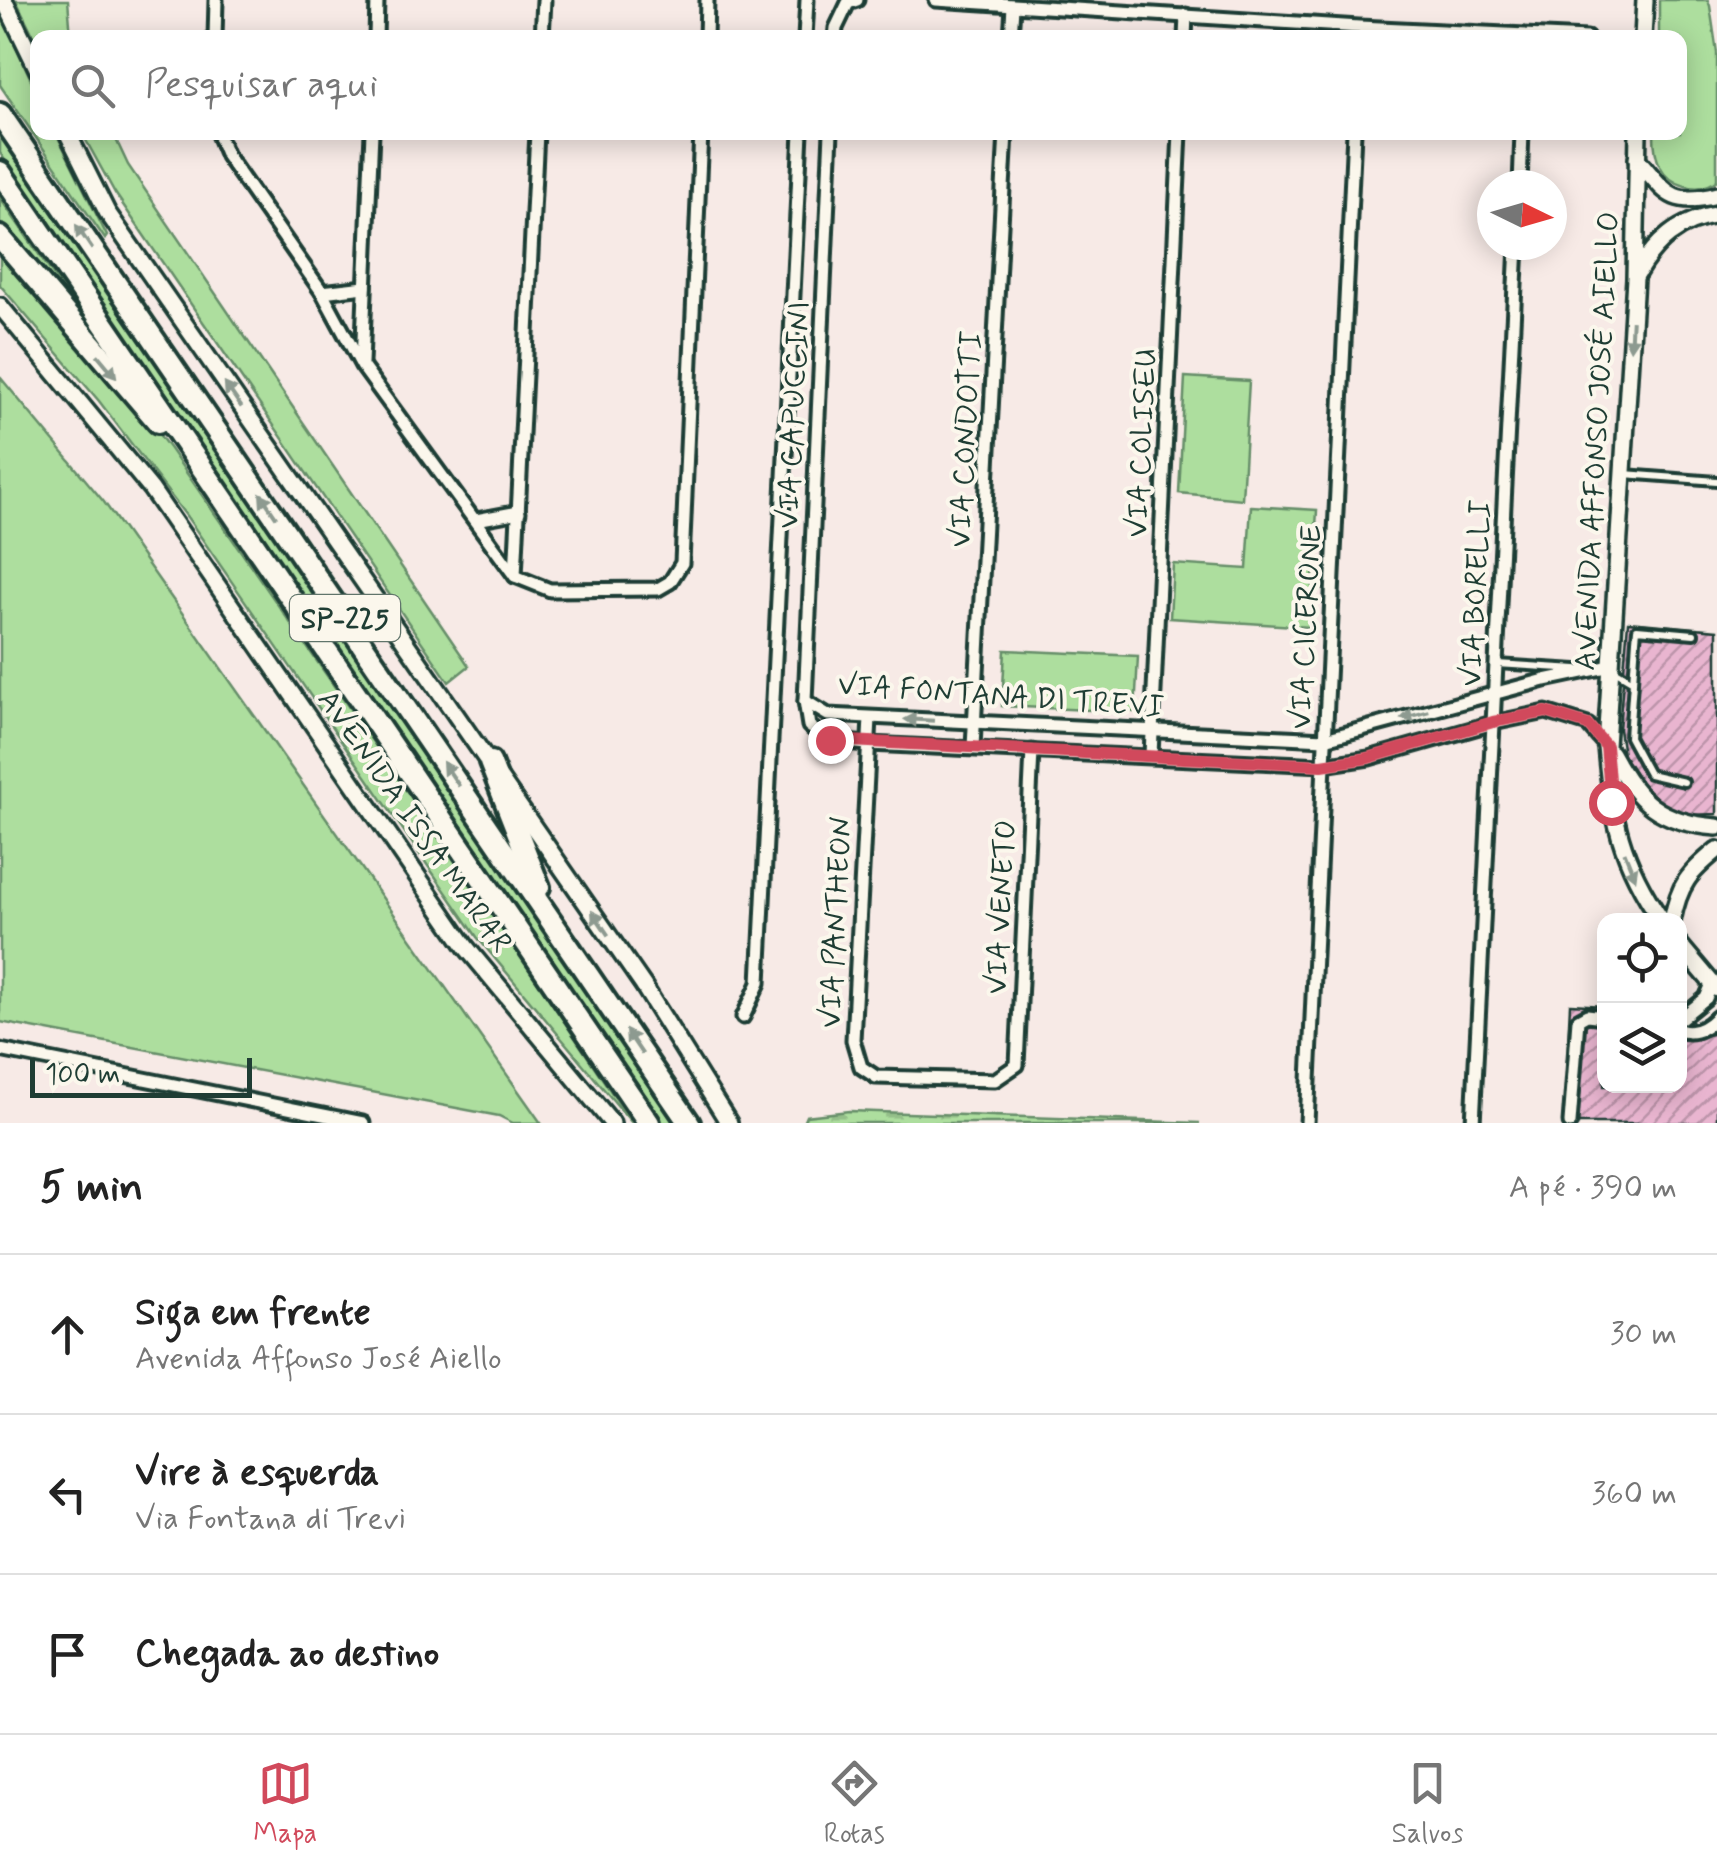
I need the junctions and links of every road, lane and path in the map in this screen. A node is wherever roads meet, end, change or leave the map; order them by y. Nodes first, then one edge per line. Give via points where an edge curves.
1 (4, 0) edge
2 (216, 0) edge
3 (377, 0) edge
4 (544, 0) edge
5 (708, 0) edge
6 (807, 0) edge
7 (936, 0) edge
8 (1645, 0) edge
9 (853, 2) edge
10 (1013, 6) junction
11 (1186, 15) junction
12 (215, 30) edge
13 (376, 30) edge
14 (542, 30) edge
15 (706, 30) edge
16 (805, 30) edge
17 (836, 30) edge
18 (1012, 30) edge
19 (1185, 30) edge
20 (1338, 30) edge
21 (1643, 30) edge
22 (30, 54) edge
23 (0, 114) edge
24 (71, 140) edge
25 (220, 140) edge
26 (372, 140) edge
27 (537, 140) edge
28 (702, 140) edge
29 (800, 140) edge
30 (831, 140) edge
31 (1006, 140) edge
32 (1180, 140) edge
33 (1354, 140) edge
34 (1522, 140) edge
35 (1638, 140) edge
36 (1637, 159) junction
37 (1521, 170) edge
38 (0, 172) edge
39 (1717, 195) edge
40 (1717, 216) edge
41 (0, 237) edge
42 (1516, 260) edge
43 (1635, 278) junction
44 (365, 287) junction
45 (322, 292) junction
46 (0, 306) edge
47 (362, 366) junction
48 (204, 472) junction
49 (1623, 474) junction
50 (1717, 480) edge
51 (519, 512) junction
52 (476, 520) junction
53 (515, 576) junction
54 (1694, 634) dead end
55 (1497, 664) junction
56 (1611, 664) junction
57 (1633, 682) junction
58 (1495, 694) junction
59 (805, 701) junction
60 (870, 718) junction
61 (1493, 722) junction
62 (975, 724) junction
63 (1153, 730) junction
64 (1325, 739) junction
65 (869, 744) junction
66 (1606, 746) junction
67 (973, 747) junction
68 (1032, 752) junction
69 (1152, 755) junction
70 (490, 762) junction
71 (1322, 765) junction
72 (1684, 782) dead end
73 (1717, 827) edge
74 (1717, 850) edge
75 (1657, 913) edge
76 (1674, 913) edge
77 (552, 921) junction
78 (1687, 954) edge
79 (1714, 987) edge
80 (1687, 1013) edge
81 (743, 1016) dead end
82 (1597, 1016) edge
83 (1717, 1017) edge
84 (1687, 1033) edge
85 (0, 1050) edge
86 (1017, 1065) joint
87 (363, 1123) edge
88 (612, 1123) edge
89 (650, 1123) edge
90 (689, 1123) edge
91 (729, 1123) edge
92 (1307, 1123) edge
93 (1473, 1123) edge
94 (1570, 1123) edge

1 - 22 street
2 - 12 street
3 - 13 street
4 - 14 street
5 - 15 street
6 - 16 street
7 - 10 street
8 - 21 street
9 - 17 street
10 - 11 street
10 - 18 street
11 - 19 street
11 - 20 street
77 -> 23 highway, SP-225
70 -> 24 street via 107,212
25 - 45 street
26 - 44 street
27 - 51 street
28 - 53 street via 682,563 658,589 550,590
29 - 81 street via 759,984
30 - 59 street, VIA CAPUCCINI
31 - 62 street, VIA CONDOTTI
32 - 63 street, VIA COLISEU
33 - 64 street, VIA CICERONE
34 - 37 street
35 - 36 street, AVENIDA AFFONSO JOSÉ AIELLO
36 - 39 street via 1668,195 1692,202
36 - 43 street, AVENIDA AFFONSO JOSÉ AIELLO
38 - 48 highway, SP-225
40 - 43 street via 1664,236
41 -> 48 highway
42 - 55 street, VIA BORELLI
43 -> 49 street, AVENIDA AFFONSO JOSÉ AIELLO
44 - 45 street
44 - 47 street
45 - 47 street
46 - 88 street, AVENIDA ISSA MARAR via 151,488 466,946
47 - 52 street
48 - 89 highway, SP-225
49 - 50 lane
49 - 56 street, AVENIDA AFFONSO JOSÉ AIELLO
51 - 52 street
51 - 53 street
52 - 53 street
54 - 57 lane via 1637,629
55 - 56 lane
55 - 58 street, VIA BORELLI
56 - 57 lane
56 - 58 street, VIA FONTANA DI TREVI
56 - 66 street, AVENIDA AFFONSO JOSÉ AIELLO
57 - 72 lane via 1632,746 1649,774
58 - 61 street, VIA BORELLI
58 -> 64 street, VIA FONTANA DI TREVI
59 - 60 street, VIA FONTANA DI TREVI via 828,716
59 - 65 street, VIA FONTANA DI TREVI via 809,726 830,740
62 -> 60 street, VIA FONTANA DI TREVI
60 - 65 street, VIA PANTHEON
61 - 66 street, VIA FONTANA DI TREVI via 1546,712 1588,725
61 - 71 street, VIA FONTANA DI TREVI
61 - 93 street, VIA BORELLI
62 - 63 street, VIA FONTANA DI TREVI
62 - 67 street, VIA CONDOTTI
63 - 64 street, VIA FONTANA DI TREVI
63 - 69 street, VIA COLISEU
64 - 71 street, VIA CICERONE
65 - 67 street, VIA FONTANA DI TREVI
65 - 86 street, VIA PANTHEON via 853,1040 862,1067 876,1076 995,1080
66 - 73 street via 1628,786 1655,811 1687,825
66 -> 75 street, AVENIDA AFFONSO JOSÉ AIELLO via 1620,842
67 - 68 street, VIA FONTANA DI TREVI
68 - 69 street, VIA FONTANA DI TREVI
68 - 86 street, VIA VENETO
69 - 71 street, VIA FONTANA DI TREVI
70 - 77 highway
91 -> 70 street
71 - 92 street, VIA CICERONE
74 - 76 street via 1693,870
90 -> 77 highway, SP-225
78 - 79 street
79 - 80 street
82 - 94 street via 1578,1020
83 - 84 street
85 - 87 street

